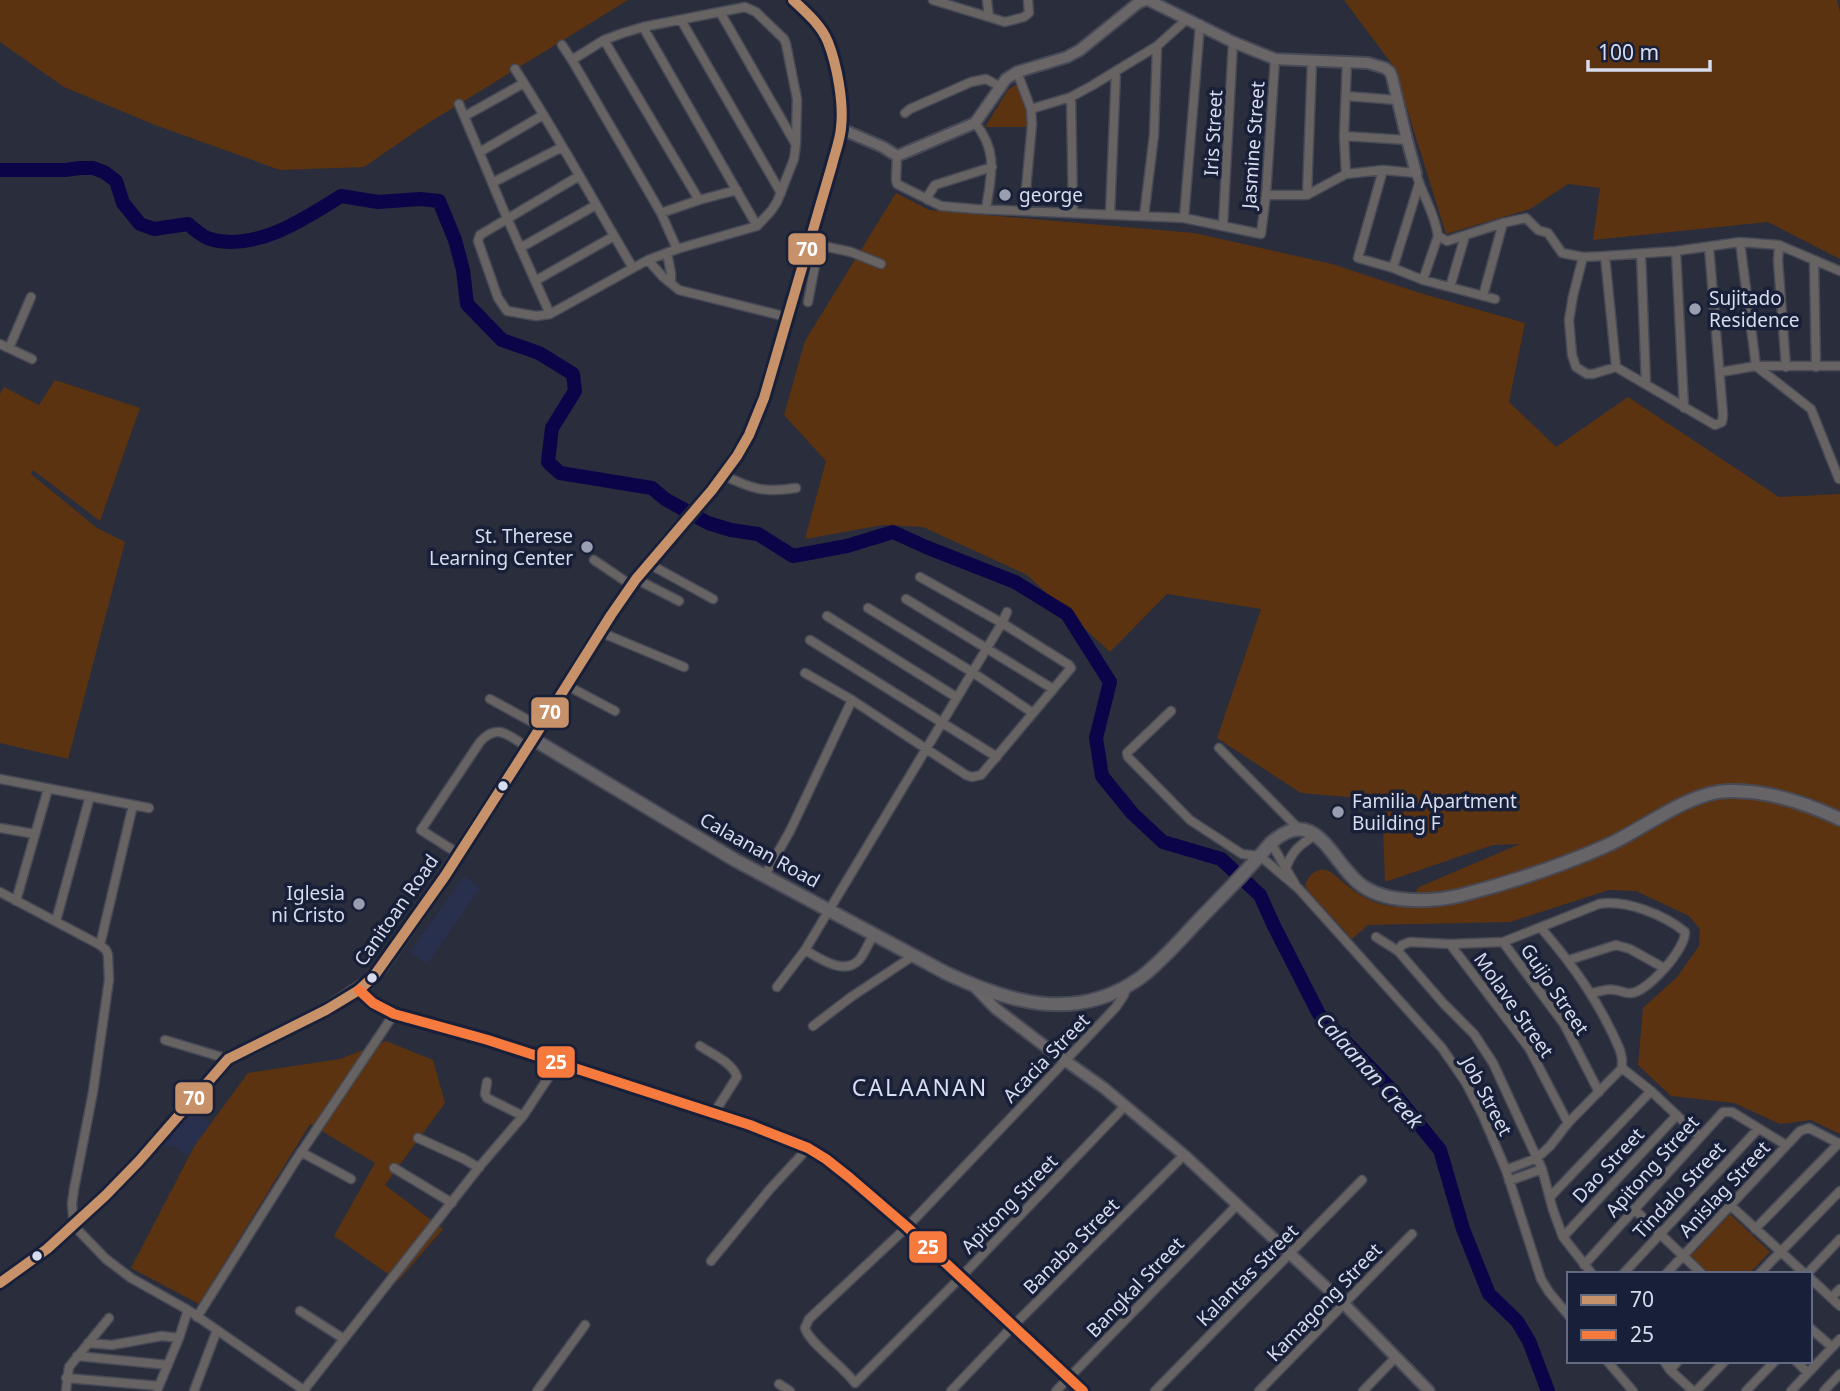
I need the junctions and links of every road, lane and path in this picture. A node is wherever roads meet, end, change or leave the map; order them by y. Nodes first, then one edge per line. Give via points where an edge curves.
1 (793, 0) edge
2 (933, 0) edge
3 (987, 0) edge
4 (1028, 0) edge
5 (1147, 0) edge
6 (720, 12) junction
7 (989, 17) junction
8 (1187, 19) junction
9 (681, 20) junction
10 (1200, 24) junction
11 (643, 26) junction
12 (604, 40) junction
13 (1233, 42) junction
14 (562, 45) dead end
15 (1157, 46) junction
16 (1275, 59) junction
17 (572, 60) junction
18 (1312, 61) junction
19 (1347, 61) junction
20 (516, 69) dead end
21 (1116, 71) junction
22 (1017, 72) junction
23 (524, 83) junction
24 (1001, 87) junction
25 (1346, 96) junction
26 (1071, 97) junction
27 (1397, 100) junction
28 (459, 104) dead end
29 (1031, 109) junction
30 (905, 113) dead end
31 (543, 115) junction
32 (465, 116) junction
33 (975, 123) junction
34 (841, 129) junction
35 (1344, 136) junction
36 (1406, 140) junction
37 (796, 144) junction
38 (562, 147) junction
39 (480, 152) junction
40 (897, 156) junction
41 (992, 167) junction
42 (1383, 170) junction
43 (1346, 174) junction
44 (579, 176) junction
45 (1418, 178) junction
46 (492, 183) junction
47 (737, 190) junction
48 (781, 193) junction
49 (1266, 195) junction
50 (1307, 195) junction
51 (699, 200) junction
52 (928, 200) junction
53 (596, 205) junction
54 (986, 209) junction
55 (1024, 211) junction
56 (661, 213) junction
57 (1073, 213) junction
58 (1110, 214) junction
59 (1144, 216) junction
60 (507, 218) junction
61 (1184, 218) junction
62 (1503, 223) junction
63 (1223, 225) junction
64 (757, 226) junction
65 (614, 236) junction
66 (1438, 236) junction
67 (1465, 236) junction
68 (1740, 243) junction
69 (814, 244) junction
70 (1779, 245) junction
71 (1709, 247) junction
72 (520, 248) junction
73 (677, 249) junction
74 (1676, 251) junction
75 (667, 253) junction
76 (1641, 254) junction
77 (1605, 256) junction
78 (1583, 257) junction
79 (648, 260) junction
80 (1814, 260) junction
81 (881, 264) dead end
82 (633, 268) junction
83 (1394, 268) junction
84 (1840, 271) edge
85 (1423, 280) junction
86 (535, 281) junction
87 (671, 283) junction
88 (1450, 287) junction
89 (1483, 296) junction
90 (31, 297) dead end
91 (1495, 299) dead end
92 (808, 302) dead end
93 (550, 314) junction
94 (787, 317) junction
95 (0, 344) edge
96 (9, 348) junction
97 (32, 359) dead end
98 (1756, 366) junction
99 (1840, 366) edge
100 (1616, 367) junction
101 (1786, 367) junction
102 (1816, 367) junction
103 (1721, 372) junction
104 (1646, 384) junction
105 (1684, 408) junction
106 (723, 475) junction
107 (1839, 479) edge
108 (796, 488) dead end
109 (594, 560) dead end
110 (649, 564) junction
111 (920, 577) dead end
112 (634, 582) junction
113 (713, 599) dead end
114 (906, 599) dead end
115 (679, 601) dead end
116 (867, 608) dead end
117 (1007, 612) dead end
118 (827, 616) dead end
119 (1002, 623) junction
120 (600, 632) junction
121 (810, 640) dead end
122 (987, 647) junction
123 (684, 667) dead end
124 (805, 673) dead end
125 (972, 673) junction
126 (566, 685) junction
127 (1053, 689) junction
128 (956, 697) junction
129 (490, 699) dead end
130 (852, 700) junction
131 (1171, 711) dead end
132 (615, 712) dead end
133 (1033, 713) junction
134 (941, 723) junction
135 (534, 738) junction
136 (1219, 748) dead end
137 (926, 750) junction
138 (996, 757) junction
139 (0, 779) edge
140 (48, 789) junction
141 (90, 796) junction
142 (133, 805) junction
143 (149, 808) dead end
144 (1840, 819) edge
145 (0, 828) edge
146 (1299, 829) junction
147 (35, 834) junction
148 (1316, 835) junction
149 (1271, 843) junction
150 (459, 854) junction
151 (1256, 860) junction
152 (1286, 868) junction
153 (765, 875) junction
154 (1298, 889) junction
155 (0, 892) edge
156 (16, 901) junction
157 (829, 910) junction
158 (56, 921) junction
159 (1541, 928) junction
160 (874, 934) junction
161 (1376, 937) dead end
162 (1503, 942) junction
163 (1450, 944) junction
164 (100, 945) junction
165 (806, 950) junction
166 (1398, 951) junction
167 (913, 956) junction
168 (1569, 960) junction
169 (1664, 968) junction
170 (974, 986) junction
171 (1127, 986) junction
172 (777, 987) dead end
173 (359, 990) junction
174 (1592, 993) junction
175 (394, 1014) junction
176 (813, 1026) dead end
177 (165, 1041) dead end
178 (700, 1046) dead end
179 (228, 1059) junction
180 (1065, 1061) junction
181 (558, 1063) junction
182 (1622, 1068) junction
183 (487, 1082) dead end
184 (1651, 1091) junction
185 (1599, 1092) junction
186 (1126, 1105) junction
187 (713, 1113) junction
188 (1676, 1115) junction
189 (523, 1116) junction
190 (1568, 1123) junction
191 (1758, 1129) junction
192 (1700, 1137) junction
193 (418, 1138) dead end
194 (1840, 1143) edge
195 (1786, 1145) junction
196 (808, 1148) junction
197 (301, 1152) junction
198 (1184, 1155) junction
199 (1537, 1158) junction
200 (394, 1168) dead end
201 (479, 1168) junction
202 (1542, 1169) junction
203 (1506, 1170) junction
204 (351, 1179) dead end
205 (1362, 1180) dead end
206 (1509, 1181) junction
207 (1840, 1191) edge
208 (1550, 1197) junction
209 (452, 1203) junction
210 (1237, 1205) junction
211 (1730, 1205) junction
212 (1634, 1209) junction
213 (74, 1226) junction
214 (907, 1227) junction
215 (1755, 1229) junction
216 (1660, 1233) junction
217 (1412, 1234) dead end
218 (1563, 1237) junction
219 (1840, 1239) edge
220 (1780, 1251) junction
221 (1290, 1255) junction
222 (1683, 1255) junction
223 (711, 1261) dead end
224 (1584, 1265) junction
225 (1590, 1272) edge
226 (1625, 1272) edge
227 (1668, 1272) edge
228 (1700, 1272) edge
229 (1761, 1272) edge
230 (1804, 1272) edge
231 (1811, 1272) edge
232 (961, 1277) junction
233 (1812, 1279) edge
234 (0, 1283) edge
235 (1840, 1289) edge
236 (1831, 1298) junction
237 (1344, 1304) junction
238 (1840, 1306) edge
239 (188, 1310) junction
240 (300, 1311) dead end
241 (1567, 1314) edge
242 (197, 1317) junction
243 (109, 1318) dead end
244 (585, 1325) dead end
245 (1013, 1326) junction
246 (217, 1330) junction
247 (1812, 1330) edge
248 (179, 1338) junction
249 (344, 1339) junction
250 (1840, 1339) edge
251 (88, 1343) junction
252 (1832, 1347) junction
253 (77, 1356) junction
254 (1396, 1357) junction
255 (1609, 1363) edge
256 (1665, 1363) edge
257 (1676, 1363) edge
258 (1723, 1363) edge
259 (1772, 1363) edge
260 (1798, 1363) edge
261 (168, 1365) junction
262 (1670, 1370) junction
263 (1808, 1373) junction
264 (1840, 1374) edge
265 (66, 1378) junction
266 (1068, 1378) junction
267 (855, 1383) joint
268 (779, 1384) dead end
269 (158, 1388) edge
270 (304, 1390) edge
271 (66, 1391) edge
272 (194, 1391) edge
273 (537, 1391) edge
274 (790, 1391) edge
275 (951, 1391) edge
276 (1056, 1391) edge
277 (1083, 1391) edge
278 (1154, 1391) edge
279 (1259, 1391) edge
280 (1363, 1391) edge
281 (1429, 1391) edge
282 (1633, 1391) edge
283 (1695, 1391) edge
284 (1746, 1391) edge
285 (1791, 1391) edge
286 (1824, 1391) edge

1 - 34 street via 828,41 839,86
2 - 7 street
3 - 7 street
4 - 7 street via 1029,13 1024,17 1005,22
5 - 8 street
5 - 22 street via 1068,57
6 - 9 street
6 - 37 street
6 - 37 street via 750,8 784,39 797,99
8 - 10 street
8 - 15 street
9 - 11 street
9 - 48 street
10 - 13 street
10 - 61 street
11 - 12 street
11 - 47 street
12 - 17 street
12 - 51 street
13 - 16 street
13 - 63 street, Iris Street
14 - 17 street
15 - 21 street
15 - 59 street via 1154,135
16 - 18 street
16 - 49 street, Jasmine Street
17 - 56 street
18 - 19 street
18 - 50 street
19 - 25 street
19 - 27 street via 1390,72
20 - 23 street
21 - 26 street
21 - 58 street
22 - 24 street
22 - 29 street
23 - 31 street
23 - 32 street
24 - 30 street via 986,79 971,82
24 - 33 street
25 - 27 street
25 - 35 street
26 - 29 street
26 - 57 street
27 - 36 street
28 - 32 street
29 - 55 street
31 - 38 street
31 - 39 street
32 - 39 street
33 - 40 street
33 - 41 street via 991,151
34 - 40 street
34 - 69 street
35 - 36 street
35 - 43 street
36 - 45 street
37 - 48 street
38 - 44 street
38 - 46 street
39 - 46 street
40 - 52 street via 897,184
41 - 52 street via 935,185
41 - 54 street
42 - 43 street
42 - 45 street
42 - 83 street via 1358,258
43 - 50 street
44 - 53 street
44 - 60 street
45 - 66 street
45 - 83 street
46 - 60 street
47 - 51 street
47 - 64 street
48 - 64 street
49 - 50 street
49 - 63 street, Jasmine Street via 1261,234
51 - 56 street
52 - 54 street via 941,206
53 - 65 street
53 - 72 street
54 - 55 street
55 - 57 street
56 - 73 street
57 - 58 street
58 - 59 street
59 - 61 street
60 - 72 street
60 - 93 street via 478,238 498,298 507,310
61 - 63 street
62 - 67 street
62 - 78 street via 1526,218 1548,233 1562,253
62 - 89 street
64 - 73 street
65 - 82 street
65 - 86 street
66 - 67 street via 1447,241
66 - 85 street
67 - 88 street
68 - 70 street
68 - 71 street
68 - 98 street
69 - 81 street
69 - 92 street
69 - 94 street
70 - 80 street
70 - 101 street
71 - 74 street
71 - 103 street
72 - 86 street
73 - 75 street
74 - 76 street
74 - 105 street
75 - 79 street
75 - 87 street
76 - 77 street
76 - 104 street
77 - 78 street
77 - 100 street
78 - 100 street via 1569,320 1572,355 1576,367 1587,374
79 - 82 street
79 - 87 street
80 - 84 street
80 - 102 street
82 - 93 street
83 - 85 street
85 - 88 street
86 - 93 street
87 - 94 street via 688,293
88 - 89 street
89 - 91 street
90 - 96 street
94 - 106 street via 758,414
95 - 96 street
96 - 97 street
98 - 101 street
98 - 103 street
98 - 107 street via 1811,409
99 - 102 street
100 - 104 street
101 - 102 street
103 - 105 street via 1722,422 1715,425
104 - 105 street
106 - 108 street via 765,491
106 - 110 street
109 - 112 street
110 - 112 street
110 - 113 street
111 - 119 street
112 - 115 street
112 - 120 street
114 - 122 street
116 - 125 street
117 - 119 street
118 - 128 street
119 - 122 street
119 - 127 street via 1069,665
120 - 123 street
120 - 126 street
121 - 134 street
122 - 125 street
122 - 127 street
124 - 130 street
125 - 128 street
125 - 133 street
126 - 132 street
126 - 135 street
127 - 133 street
128 - 134 street
129 - 135 street
130 - 137 street
130 - 153 street
131 - 151 street via 1128,757 1190,820
133 - 138 street
134 - 137 street
134 - 138 street
135 - 150 main road, Canitoan Road
135 - 150 street via 489,733 421,830
135 - 153 main road, Calaanan Road
136 - 146 street
137 - 138 street via 972,778 981,775
137 - 157 street
139 - 140 street
140 - 141 street
140 - 147 street
141 - 142 street
141 - 158 street
142 - 143 street
142 - 164 street
144 - 148 main road via 1768,795 1711,794 1565,863 1499,886 1427,900 1385,896 1365,887
145 - 147 street
146 - 148 main road
146 - 149 main road via 1287,831
147 - 156 street
148 - 152 street via 1293,851
149 - 151 main road, Calaanan Road
149 - 152 street, Job Street
150 - 173 main road, Canitoan Road via 382,966
151 - 154 street, Job Street
151 - 171 main road, Calaanan Road via 1164,957
152 - 154 street, Job Street
153 - 157 main road, Calaanan Road
154 - 203 street, Job Street via 1451,1060 1473,1095
155 - 156 street
156 - 158 street
157 - 160 main road, Calaanan Road
157 - 165 street
158 - 164 street
159 - 162 street
159 - 168 street
159 - 169 street via 1610,902 1646,910 1685,932 1683,943
160 - 165 street via 850,965 835,965
160 - 167 main road, Calaanan Road
161 - 166 street
162 - 163 street
162 - 185 street, Guijo Street via 1564,1024
163 - 166 street via 1410,942
163 - 190 street, Molave Street via 1529,1048
164 - 213 street via 108,956 109,979 74,1189
165 - 172 street
166 - 199 street via 1474,1034 1493,1063
167 - 170 main road, Calaanan Road
167 - 176 street
168 - 169 street via 1616,945
168 - 174 street
169 - 174 street via 1634,993 1609,989
170 - 171 main road, Calaanan Road via 1021,1001 1054,1005 1097,999
170 - 180 street via 995,1008
171 - 180 street, Acacia Street via 1116,1007
173 - 175 street
173 - 179 main road, Canitoan Road
174 - 182 street via 1620,1050
175 - 181 street
175 - 197 street
177 - 179 street
178 - 187 street via 737,1074
179 - 213 main road, Canitoan Road via 139,1161
180 - 186 street
180 - 214 street, Acacia Street
181 - 187 street
181 - 189 street
182 - 184 street
182 - 185 street
183 - 189 street via 487,1098
184 - 188 street
184 - 208 street
185 - 190 street
186 - 198 street
186 - 232 street, Apitong Street
187 - 196 street
188 - 192 street
188 - 218 street, Dao Street
189 - 201 street
190 - 199 street
191 - 192 street, Apitong Street via 1726,1111
191 - 195 street, Apitong Street
191 - 216 street, Tindalo Street
192 - 212 street, Apitong Street
193 - 201 street
194 - 195 street, Anislag Street via 1805,1128
194 - 215 street
195 - 211 street, Anislag Street
196 - 214 street
196 - 223 street
197 - 204 street
197 - 242 street
198 - 210 street
198 - 245 street, Banaba Street
199 - 202 street
199 - 203 street
200 - 209 street
201 - 209 street
202 - 206 street
202 - 208 street
203 - 206 street, Job Street
205 - 221 street, Kalantas Street
206 - 241 street, Job Street via 1541,1279
207 - 220 street
208 - 218 street
209 - 249 street
210 - 221 street
210 - 266 street, Bangkal Street
211 - 215 street
211 - 222 street, Anislag Street
212 - 216 street
212 - 224 street, Apitong Street
213 - 234 main road, Canitoan Road
213 - 239 street via 125,1273
214 - 232 street
214 - 267 street, Acacia Street via 809,1319 805,1328
215 - 220 street
216 - 222 street
216 - 226 street, Tindalo Street
217 - 237 street, Kamagong Street
218 - 224 street
219 - 231 street
220 - 229 street
220 - 230 street
221 - 237 street
221 - 278 street, Kalantas Street
222 - 227 street, Anislag Street
222 - 228 street
224 - 225 street
232 - 245 street
232 - 267 street, Apitong Street
233 - 236 street
235 - 236 street
236 - 238 street
237 - 254 street
237 - 279 street, Kamagong Street
239 - 242 street
239 - 248 street
240 - 249 street
242 - 246 street
243 - 251 street
244 - 273 street
245 - 266 street
245 - 275 street, Banaba Street
246 - 270 street
246 - 272 street
247 - 252 street
248 - 251 street
248 - 261 street
249 - 270 street
250 - 252 street
251 - 253 street
252 - 263 street
253 - 261 street
253 - 265 street
254 - 280 street
254 - 281 street
255 - 282 street
256 - 262 street
257 - 262 street
258 - 283 street
259 - 284 street
260 - 263 street
261 - 269 street
262 - 283 street
263 - 285 street
264 - 286 street
265 - 269 street
265 - 271 street
266 - 276 street, Bangkal Street
266 - 277 street
268 - 274 street

